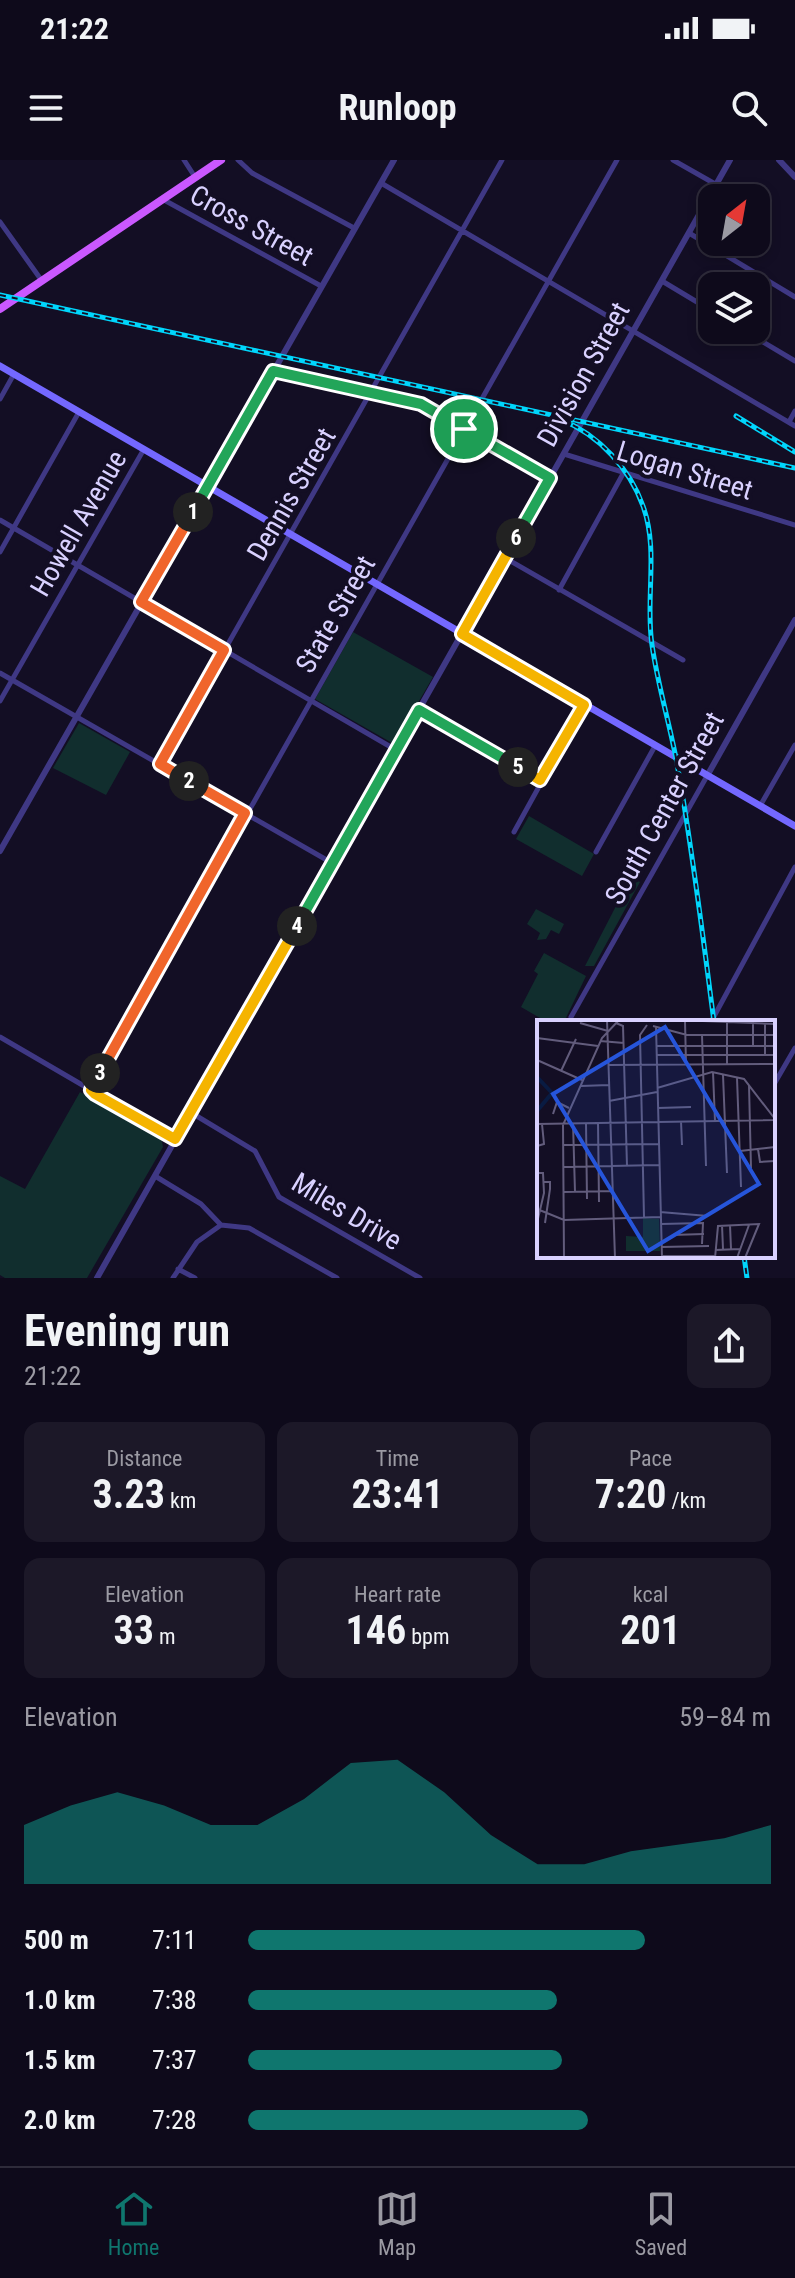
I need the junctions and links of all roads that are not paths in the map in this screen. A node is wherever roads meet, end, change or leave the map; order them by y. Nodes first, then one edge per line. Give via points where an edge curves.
1 (184, 160) edge
2 (221, 160) edge
3 (238, 160) edge
4 (394, 160) edge
5 (502, 160) edge
6 (617, 160) edge
7 (673, 160) edge
8 (730, 160) edge
9 (779, 160) edge
10 (196, 177) junction
11 (795, 177) edge
12 (381, 183) junction
13 (715, 184) edge
14 (718, 184) edge
15 (164, 200) junction
16 (698, 218) edge
17 (0, 222) edge
18 (354, 228) junction
19 (463, 230) junction
20 (689, 233) junction
21 (549, 280) junction
22 (42, 281) junction
23 (662, 281) junction
24 (321, 286) junction
25 (795, 297) edge
26 (698, 303) edge
27 (0, 309) edge
28 (633, 329) junction
29 (766, 344) edge
30 (795, 361) edge
31 (0, 366) edge
32 (273, 371) junction
33 (14, 374) junction
34 (371, 393) junction
35 (0, 399) edge
36 (795, 411) edge
37 (79, 412) junction
38 (792, 424) edge
39 (464, 429) junction
40 (144, 449) junction
41 (564, 454) junction
42 (624, 472) junction
43 (550, 478) junction
44 (207, 487) junction
45 (0, 520) edge
46 (795, 525) edge
47 (14, 528) junction
48 (291, 535) junction
49 (0, 552) edge
50 (505, 558) junction
51 (78, 565) junction
52 (375, 584) junction
53 (559, 590) junction
54 (141, 602) junction
55 (795, 620) edge
56 (462, 634) junction
57 (224, 650) junction
58 (683, 660) dead end
59 (0, 673) edge
60 (12, 680) junction
61 (309, 700) junction
62 (0, 701) edge
63 (584, 705) junction
64 (419, 710) junction
65 (76, 716) junction
66 (795, 745) edge
67 (655, 746) junction
68 (396, 750) junction
69 (160, 764) junction
70 (707, 776) junction
71 (540, 780) junction
72 (760, 806) junction
73 (245, 813) junction
74 (795, 826) edge
75 (514, 832) dead end
76 (0, 851) edge
77 (596, 852) dead end
78 (332, 863) junction
79 (795, 867) edge
80 (571, 1017) dead end
81 (712, 1020) edge
82 (0, 1037) edge
83 (795, 1048) edge
84 (775, 1083) edge
85 (91, 1090) junction
86 (190, 1112) junction
87 (175, 1139) junction
88 (155, 1176) junction
89 (221, 1225) junction
90 (178, 1269) junction
91 (97, 1278) edge
92 (173, 1278) edge
93 (195, 1278) edge
94 (337, 1278) edge
95 (420, 1278) edge

1 - 10 street
2 - 10 main road
3 - 18 street via 252,173
4 - 12 street
5 - 19 street, Dennis Street
6 - 21 street, State Street
7 - 13 street
8 - 14 street, Division Street
9 - 11 street
10 - 15 main road
12 - 18 street
12 - 19 street
15 - 22 main road
15 - 24 street, Cross Street
16 - 20 street, Division Street
17 - 22 street
18 - 24 street
19 - 21 street
19 - 34 street, Dennis Street
20 - 23 street, Division Street
20 - 25 street
21 - 28 street
21 - 39 street, State Street
22 - 27 main road
23 - 26 street
23 - 28 street, Division Street
24 - 32 street
28 - 38 street
28 - 41 street, Division Street
29 - 30 street
31 - 33 main road
32 - 34 street
32 - 44 street
33 - 35 street
33 - 37 main road
34 - 39 street via 421,404
34 - 48 street, Dennis Street
36 - 38 street
37 - 40 main road
37 - 47 street
39 - 43 street
39 - 52 street, State Street
40 - 44 main road
40 - 51 street, Howell Avenue
41 - 42 street, Logan Street
41 - 43 street, Division Street
42 - 46 street, Logan Street
42 - 53 street
43 - 50 street, Division Street
44 - 48 main road
44 - 54 street
45 - 47 street
47 - 49 street
47 - 51 street
48 - 52 main road
48 - 57 street, Dennis Street
50 - 53 street
50 - 56 street, Division Street
51 - 54 street
51 - 60 street, Howell Avenue
52 - 56 main road
52 - 61 street, State Street
53 - 58 street
54 - 57 street
54 - 65 street
55 - 70 street, South Center Street
56 - 63 main road
56 - 64 street, Division Street
57 - 61 street
57 - 69 street, Dennis Street
59 - 60 street
60 - 62 street, Howell Avenue
60 - 65 street
61 - 68 street
61 - 73 street, State Street
63 - 67 main road
63 - 71 street
64 - 68 street, Division Street
64 - 71 street
65 - 69 street
65 - 76 street
66 - 72 street
67 - 70 main road
67 - 77 street
68 - 78 street, Division Street
69 - 73 street
70 - 72 main road
70 - 80 street, South Center Street
71 - 75 street
72 - 74 main road
73 - 78 street
73 - 85 street, State Street
78 - 86 street, Division Street
79 - 81 street
82 - 85 street
83 - 84 street
85 - 87 street
86 - 87 street, Division Street
86 - 95 street, Miles Drive via 255,1151 279,1197
87 - 88 street, Division Street
88 - 89 street via 201,1204
88 - 91 street, Division Street
89 - 90 street via 202,1237
89 - 94 street via 249,1228
90 - 92 street
90 - 93 street

